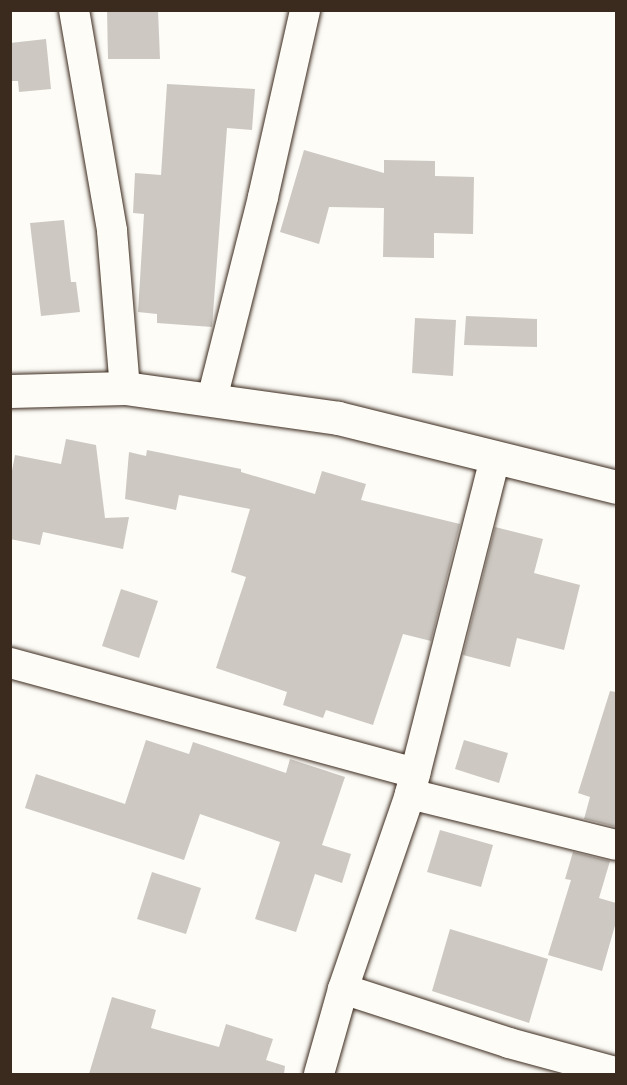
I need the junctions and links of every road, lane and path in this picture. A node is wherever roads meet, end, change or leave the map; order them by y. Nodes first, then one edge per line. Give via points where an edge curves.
1 (75, 10) edge
2 (305, 10) edge
3 (124, 388) junction
4 (10, 391) edge
5 (213, 399) junction
6 (495, 459) junction
7 (616, 487) edge
8 (10, 663) edge
9 (413, 784) junction
10 (616, 844) edge
11 (343, 989) junction
12 (616, 1072) edge
13 (319, 1074) edge

1 - 3 street via 112,231
2 - 5 street
3 - 4 main road
3 - 5 main road
5 - 6 main road via 338,418
6 - 7 main road
6 - 9 street
8 - 9 street
9 - 10 street
9 - 11 street
11 - 12 street via 509,1043
11 - 13 street

